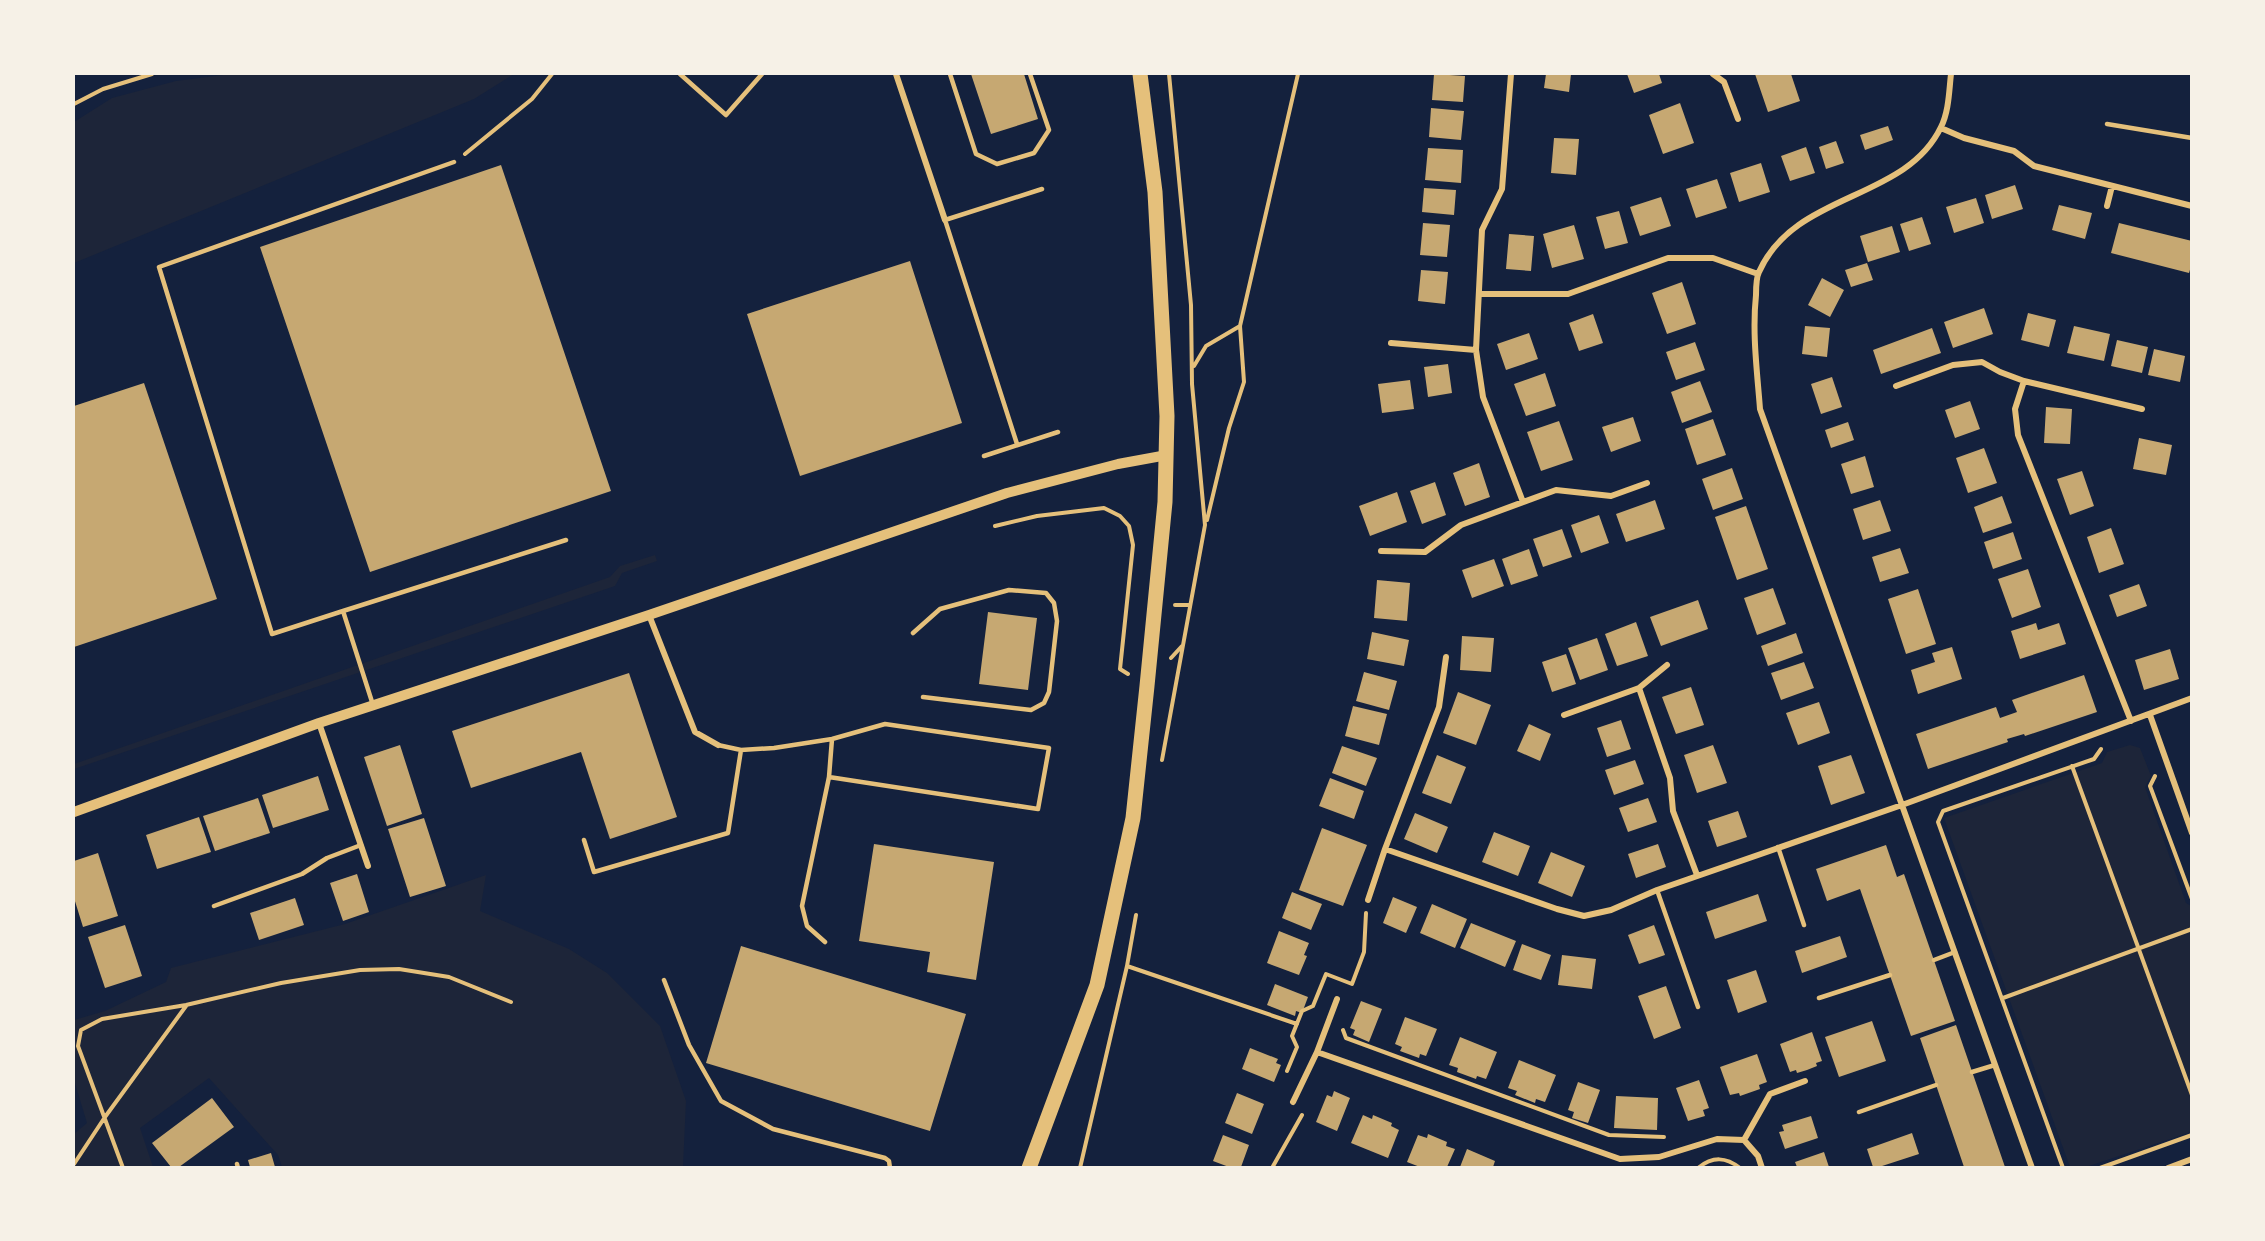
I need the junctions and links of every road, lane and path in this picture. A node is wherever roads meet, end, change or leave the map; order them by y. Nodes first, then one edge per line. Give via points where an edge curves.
1 (152, 74) edge
2 (552, 74) edge
3 (680, 74) edge
4 (762, 74) edge
5 (896, 74) edge
6 (950, 74) edge
7 (1030, 74) edge
8 (1140, 74) edge
9 (1168, 74) edge
10 (1298, 74) edge
11 (1511, 74) edge
12 (1713, 74) edge
13 (1951, 74) edge
14 (74, 104) edge
15 (1738, 119) dead end
16 (2106, 124) dead end
17 (1941, 128) junction
18 (2192, 138) edge
19 (454, 162) joint
20 (2112, 186) junction
21 (1042, 189) dead end
22 (2107, 206) dead end
23 (2192, 206) edge
24 (945, 220) junction
25 (1758, 274) junction
26 (1480, 294) junction
27 (1240, 326) junction
28 (1391, 343) dead end
29 (1476, 350) junction
30 (1192, 368) junction
31 (2024, 381) junction
32 (1896, 386) dead end
33 (2142, 409) dead end
34 (1058, 432) dead end
35 (1017, 444) junction
36 (1167, 455) junction
37 (984, 456) dead end
38 (1647, 483) dead end
39 (1523, 502) junction
40 (1205, 525) junction
41 (995, 526) dead end
42 (566, 540) dead end
43 (1381, 551) dead end
44 (343, 611) junction
45 (649, 615) junction
46 (913, 633) dead end
47 (1182, 645) dead end
48 (1446, 657) dead end
49 (1667, 664) dead end
50 (1120, 669) dead end
51 (1639, 688) junction
52 (923, 697) dead end
53 (2192, 698) edge
54 (373, 705) junction
55 (1564, 715) dead end
56 (2150, 715) junction
57 (2131, 721) junction
58 (319, 723) junction
59 (832, 739) junction
60 (718, 745) joint
61 (2104, 746) dead end
62 (741, 750) junction
63 (2072, 766) junction
64 (2152, 767) dead end
65 (829, 777) junction
66 (1902, 805) junction
67 (74, 812) edge
68 (2192, 833) edge
69 (584, 840) dead end
70 (361, 845) junction
71 (1778, 847) junction
72 (1385, 849) junction
73 (368, 866) dead end
74 (1697, 875) junction
75 (1657, 890) junction
76 (2192, 899) edge
77 (1368, 900) dead end
78 (214, 906) dead end
79 (1804, 925) dead end
80 (2192, 929) edge
81 (825, 942) dead end
82 (2138, 948) junction
83 (1955, 952) junction
84 (1934, 960) dead end
85 (1127, 966) dead end
86 (1890, 975) dead end
87 (664, 980) dead end
88 (1352, 984) dead end
89 (1348, 993) dead end
90 (1818, 998) dead end
91 (2003, 998) junction
92 (1337, 999) dead end
93 (511, 1002) dead end
94 (186, 1005) junction
95 (1698, 1007) dead end
96 (1339, 1021) dead end
97 (1297, 1024) dead end
98 (1317, 1052) junction
99 (1995, 1065) junction
100 (1972, 1072) dead end
101 (1805, 1081) dead end
102 (1936, 1085) dead end
103 (2192, 1095) edge
104 (1293, 1102) dead end
105 (1304, 1107) dead end
106 (1859, 1112) dead end
107 (105, 1117) junction
108 (1672, 1135) dead end
109 (2192, 1135) edge
110 (1744, 1140) junction
111 (2192, 1159) edge
112 (74, 1164) edge
113 (123, 1167) edge
114 (890, 1167) edge
115 (1029, 1167) edge
116 (1272, 1167) edge
117 (1698, 1167) edge
118 (1740, 1167) edge
119 (1762, 1167) edge
120 (2032, 1167) edge
121 (2063, 1167) edge
122 (2100, 1167) edge
123 (2170, 1167) edge

1 - 14 path via 103,89
2 - 19 path via 532,99
3 - 4 lane via 726,115
5 - 24 street
6 - 7 lane via 976,154 997,164 1034,153 1049,130
8 - 36 main road via 1155,192
9 - 30 path via 1191,305
10 - 27 path
11 - 26 street via 1502,189 1482,230
12 - 15 street via 1724,82
13 - 17 street
16 - 18 lane
17 - 20 street via 2014,151 2034,166
17 - 25 street via 1901,173 1804,219 1773,248
19 - 44 lane via 159,267 272,634
20 - 22 street
20 - 23 street
21 - 24 lane
24 - 35 lane
25 - 26 street via 1713,258 1668,258 1568,294
25 - 66 street via 1753,324 1760,409
26 - 29 street
27 - 30 path via 1206,346
27 - 40 path via 1244,382
28 - 29 street
29 - 39 street via 1483,397
30 - 40 path
31 - 32 street via 1982,362 1953,365
31 - 33 street
31 - 57 street via 2015,409 2018,435
34 - 35 lane
35 - 37 lane
36 - 45 street via 1007,493
36 - 115 main road via 1133,818 1097,985
38 - 39 street via 1611,495 1556,490
39 - 43 street via 1461,525 1425,552
40 - 47 path
41 - 50 path via 1037,516 1104,508 1129,526 1133,545
42 - 44 lane
44 - 54 lane
45 - 54 street
45 - 60 street via 695,732
46 - 52 lane via 940,609 1009,590 1046,593 1054,603 1057,621 1049,692 1044,703 1031,711
48 - 72 street via 1439,706
49 - 51 street
51 - 55 street
51 - 74 street via 1670,778 1673,811
53 - 56 street
54 - 58 street
56 - 57 street
56 - 68 street
57 - 66 street
58 - 67 street
58 - 70 street
59 - 62 lane
59 - 65 lane
59 - 65 lane via 885,724 1049,748 1038,809
60 - 62 lane
61 - 63 path via 2094,759
62 - 69 lane via 728,833 594,872
63 - 82 path
63 - 91 path via 1943,811 1938,822
64 - 76 path via 2155,776 2150,786
65 - 81 lane via 802,906 807,926
66 - 71 street
66 - 83 street
70 - 73 street
70 - 78 lane via 327,858 302,874
71 - 74 street
71 - 79 lane
72 - 75 street via 1584,915 1611,910
72 - 77 street
74 - 75 street
75 - 95 lane
80 - 82 path
82 - 91 path
82 - 103 path
83 - 84 lane
83 - 99 street
85 - 97 path
86 - 90 lane
87 - 114 lane via 689,1045 721,1101 773,1129 885,1158
88 - 89 path
91 - 121 path
92 - 98 street
93 - 94 path via 449,977 399,969 360,969
94 - 107 path
94 - 107 path via 102,1019 81,1030 78,1046
96 - 108 path via 1346,1038 1609,1135
98 - 104 street
98 - 110 street via 1620,1159 1659,1157 1717,1139
99 - 100 lane
99 - 120 street
101 - 110 street via 1770,1094
102 - 106 lane
105 - 116 path
107 - 112 path
107 - 113 path
109 - 122 path
110 - 119 street
111 - 123 street
117 - 118 path via 1721,1158

